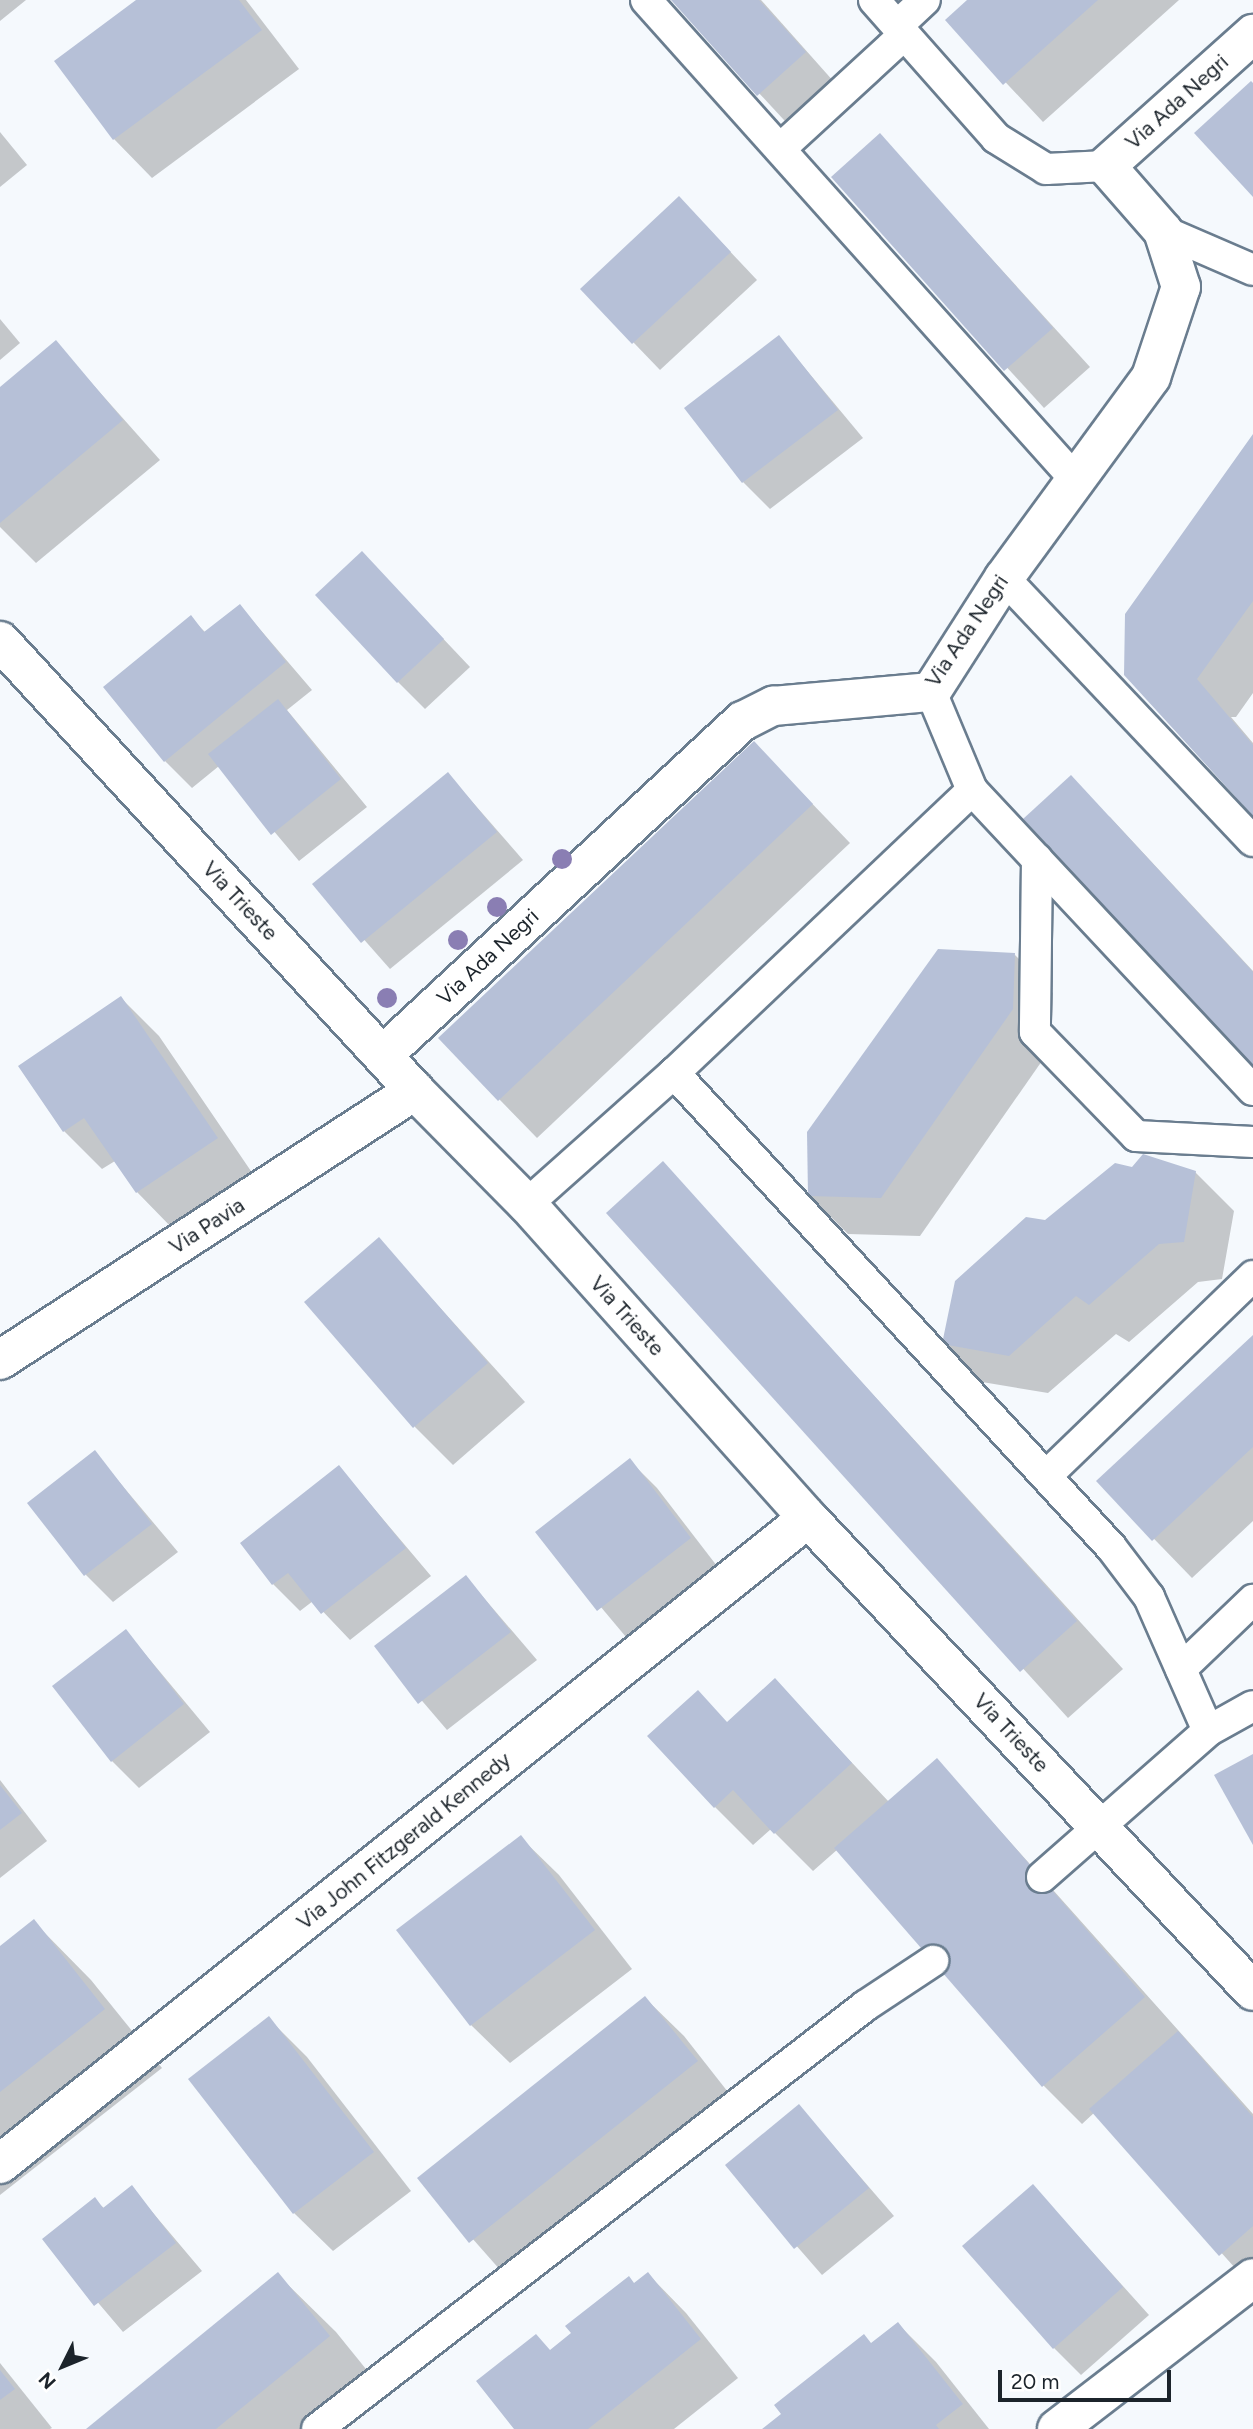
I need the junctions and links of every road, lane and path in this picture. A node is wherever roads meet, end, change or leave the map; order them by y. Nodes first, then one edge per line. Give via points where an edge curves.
1 (646, 0) edge
2 (873, 0) edge
3 (925, 0) edge
4 (900, 31) junction
5 (1253, 34) edge
6 (780, 149) junction
7 (1106, 166) junction
8 (1163, 231) junction
9 (1253, 270) edge
10 (1074, 478) junction
11 (1004, 578) junction
12 (0, 641) edge
13 (931, 692) junction
14 (972, 790) junction
15 (1253, 841) edge
16 (1037, 859) junction
17 (383, 1055) junction
18 (674, 1073) junction
19 (1253, 1090) edge
20 (415, 1091) junction
21 (1253, 1142) edge
22 (527, 1204) junction
23 (1253, 1276) edge
24 (0, 1360) edge
25 (1046, 1476) junction
26 (808, 1518) junction
27 (1253, 1600) edge
28 (1181, 1669) junction
29 (1253, 1706) edge
30 (1208, 1731) junction
31 (1101, 1829) junction
32 (1042, 1877) dead end
33 (933, 1961) dead end
34 (1253, 1991) edge
35 (0, 2164) edge
36 (1253, 2278) edge
37 (317, 2429) edge
38 (1057, 2429) edge

1 - 6 lane
2 - 4 lane
3 - 4 lane
4 - 6 lane
4 - 7 lane via 996,138 1045,169
5 - 7 street, Via Ada Negri
6 - 10 lane
7 - 8 street, Via Ada Negri
8 - 9 lane
8 - 10 street, Via Ada Negri via 1181,287 1151,377
10 - 11 street, Via Ada Negri
11 - 13 street, Via Ada Negri
11 - 15 lane
12 - 17 street, Via Trieste
13 - 14 lane
13 - 17 street, Via Ada Negri via 773,706 743,722
14 - 16 lane
14 - 18 lane
16 - 19 lane
16 - 21 lane via 1035,1032 1136,1136
17 - 20 street, Via Trieste
18 - 22 lane
18 - 25 lane
20 - 22 street, Via Trieste
20 - 24 street, Via Pavia
22 - 26 street, Via Trieste
23 - 25 lane
25 - 28 lane via 1149,1597
26 - 31 street, Via Trieste
26 - 35 street, Via John Fitzgerald Kennedy
27 - 28 lane
28 - 30 lane
29 - 30 lane
30 - 31 lane
31 - 32 lane
31 - 34 street, Via Trieste
33 - 37 lane via 865,2006
36 - 38 street

